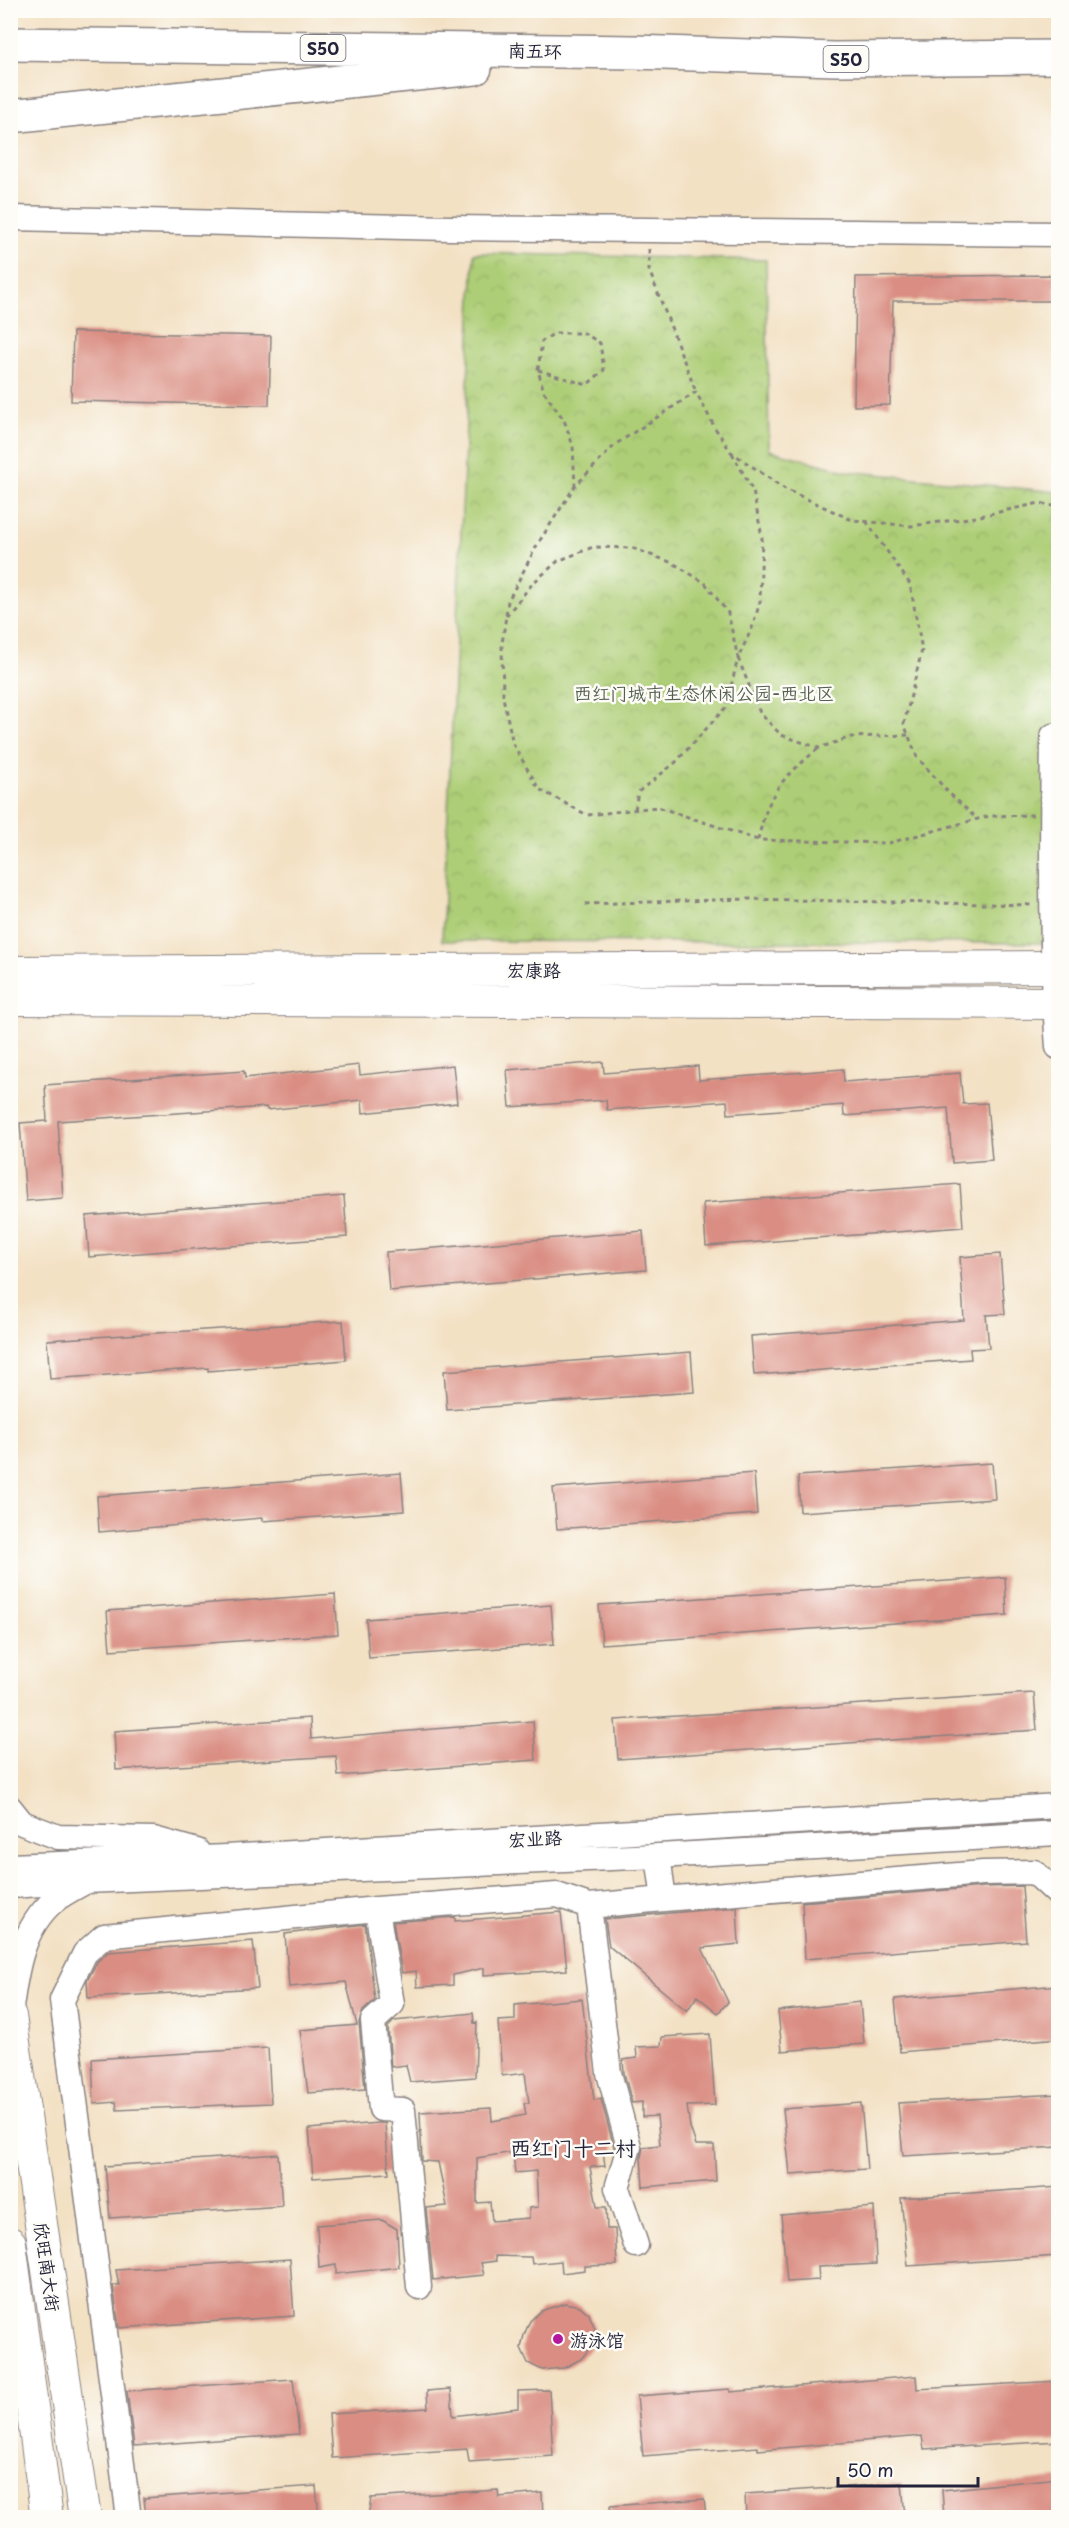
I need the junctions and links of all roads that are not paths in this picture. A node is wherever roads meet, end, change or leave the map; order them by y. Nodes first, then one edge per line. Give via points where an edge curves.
1 (10, 44) edge
2 (635, 52) junction
3 (1059, 57) edge
4 (10, 116) edge
5 (10, 218) edge
6 (1059, 234) edge
7 (1053, 736) dead end
8 (1056, 967) edge
9 (10, 972) edge
10 (10, 999) edge
11 (1057, 1003) edge
12 (1059, 1047) edge
13 (1059, 1806) edge
14 (10, 1808) edge
15 (1059, 1833) edge
16 (658, 1856) junction
17 (223, 1863) junction
18 (10, 1866) edge
19 (86, 1881) junction
20 (10, 1886) edge
21 (1059, 1894) edge
22 (664, 1899) junction
23 (589, 1906) junction
24 (378, 1909) junction
25 (10, 2015) edge
26 (10, 2243) edge
27 (636, 2245) dead end
28 (419, 2287) dead end
29 (45, 2511) edge
30 (85, 2517) edge
31 (129, 2517) edge

1 - 2 highway, 南五环 / S50
2 - 3 highway, 南五环 / S50 via 834,59
2 - 4 highway
5 - 6 street
7 - 8 street
8 - 9 main road, 宏康路
8 - 11 street
10 - 11 main road, 宏康路
11 - 12 street
13 - 17 street, 宏业路
14 - 17 street via 22,1823 58,1837 154,1839
15 - 16 street, 宏业路
16 - 17 street, 宏业路
16 - 22 street
17 - 18 street, 宏业路
17 - 19 street, 宏业路
19 - 20 street, 宏业路
19 - 25 street via 54,1901 31,1930 16,1970
21 - 22 street via 1034,1872
22 - 23 street
23 - 24 street via 557,1895
23 - 27 street via 609,2073 629,2147 617,2188
24 - 28 street via 392,2004 373,2020 381,2109 403,2110
24 - 31 street via 104,1936 85,1953 62,2000
25 - 30 main road, 欣旺南大街
26 - 29 main road, 欣旺南大街

